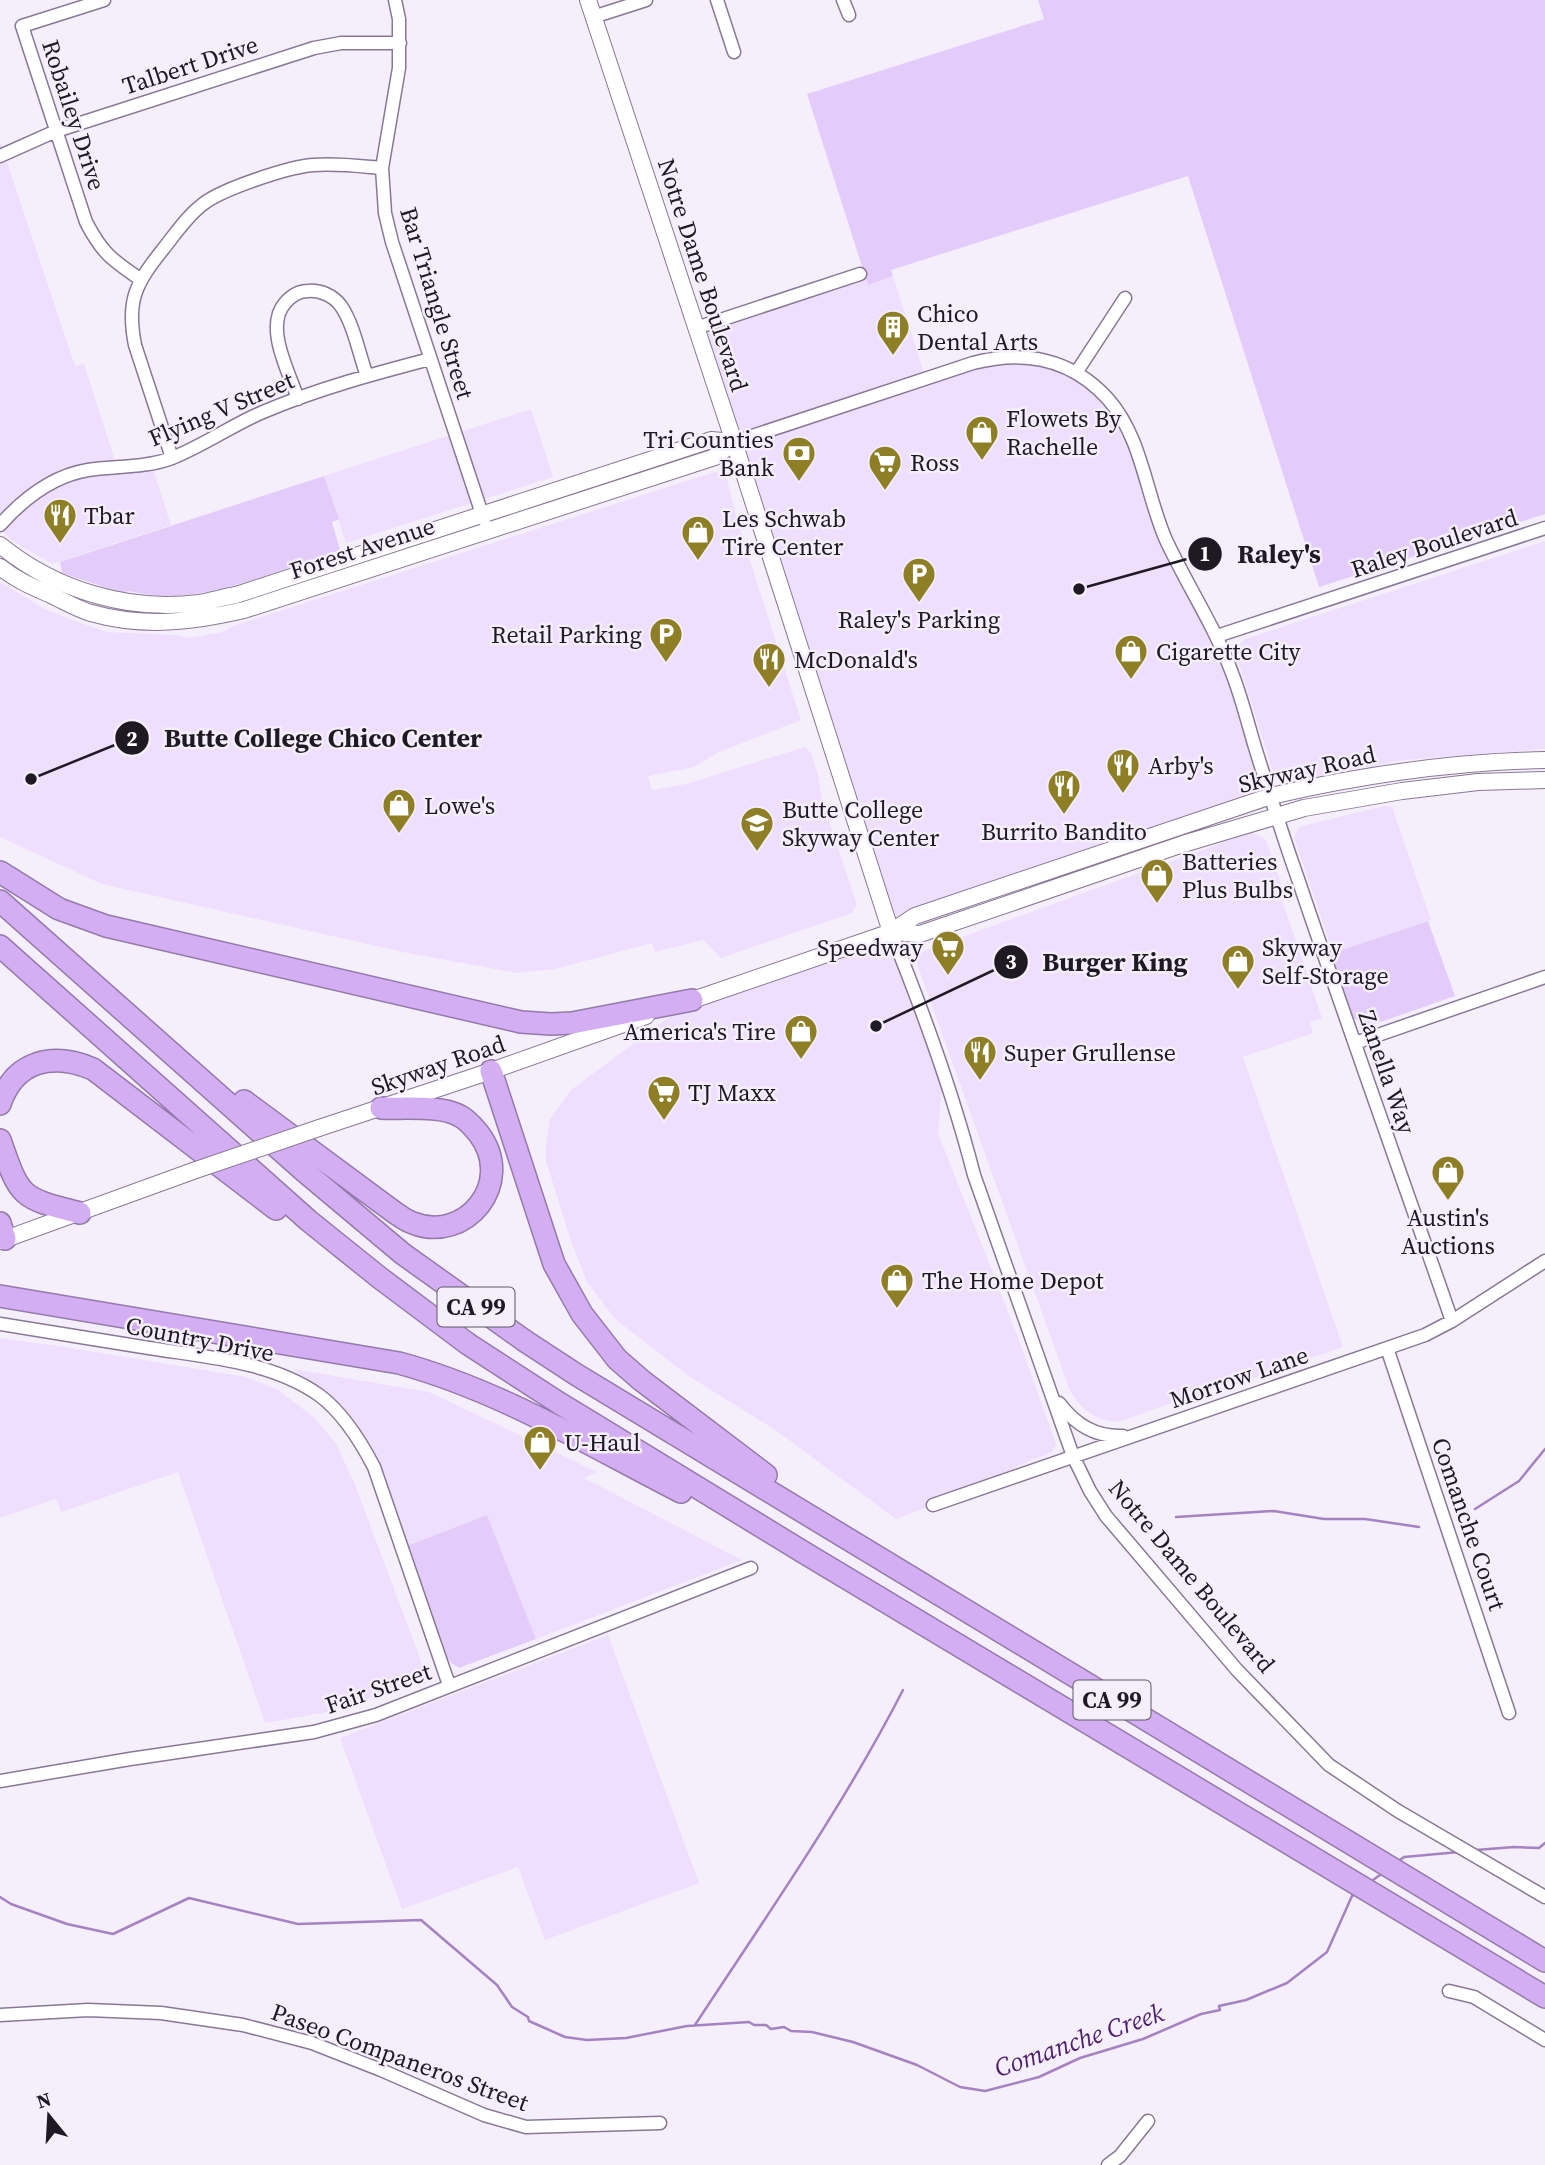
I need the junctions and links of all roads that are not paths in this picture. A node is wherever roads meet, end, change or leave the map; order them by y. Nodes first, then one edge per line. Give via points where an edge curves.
1 (104, 0) edge
2 (395, 0) edge
3 (588, 0) edge
4 (646, 0) edge
5 (717, 0) edge
6 (843, 0) edge
7 (849, 15) dead end
8 (593, 17) junction
9 (400, 43) junction
10 (734, 52) dead end
11 (57, 131) junction
12 (0, 156) edge
13 (382, 168) junction
14 (860, 274) dead end
15 (140, 279) junction
16 (1125, 298) dead end
17 (696, 328) junction
18 (430, 359) junction
19 (1076, 373) junction
20 (367, 376) junction
21 (298, 399) junction
22 (734, 442) junction
23 (172, 458) junction
24 (482, 514) junction
25 (0, 525) edge
26 (1545, 528) edge
27 (488, 531) junction
28 (0, 545) edge
29 (0, 567) edge
30 (1217, 636) junction
31 (1545, 761) edge
32 (1545, 780) edge
33 (1271, 796) junction
34 (1276, 816) junction
35 (0, 872) edge
36 (0, 901) edge
37 (891, 932) junction
38 (0, 947) edge
39 (1545, 977) edge
40 (692, 1000) junction
41 (132, 1018) junction
42 (1355, 1043) junction
43 (491, 1071) junction
44 (0, 1104) edge
45 (381, 1108) junction
46 (0, 1140) edge
47 (80, 1213) junction
48 (2, 1234) edge
49 (1545, 1261) edge
50 (380, 1278) junction
51 (0, 1296) edge
52 (1452, 1321) junction
53 (0, 1324) edge
54 (1387, 1348) junction
55 (1052, 1393) junction
56 (1131, 1436) junction
57 (1073, 1456) junction
58 (933, 1505) dead end
59 (858, 1544) junction
60 (808, 1555) junction
61 (751, 1568) dead end
62 (450, 1685) junction
63 (1510, 1713) dead end
64 (0, 1781) edge
65 (1545, 1897) edge
66 (1545, 1961) edge
67 (1450, 1991) dead end
68 (1545, 1997) edge
69 (0, 2015) edge
70 (1545, 2040) edge
71 (1148, 2121) dead end
72 (660, 2123) dead end
73 (1108, 2165) edge

1 - 11 street, Robailey Drive via 22,26
2 - 9 street, Bar Triangle Street
3 - 8 street, Notre Dame Boulevard
4 - 8 street
5 - 10 street
6 - 7 street
8 - 17 street, Notre Dame Boulevard
9 - 11 street, Talbert Drive via 314,47
9 - 13 street, Bar Triangle Street
11 - 12 street, Talbert Drive
11 - 15 street, Robailey Drive via 96,242 109,258
13 - 15 street via 310,165 220,193 187,219
13 - 18 street, Bar Triangle Street via 392,242
14 - 17 street
15 - 23 street via 134,295 135,345
16 - 19 street
17 - 22 street, Notre Dame Boulevard
18 - 20 street, Flying V Street
18 - 24 street, Bar Triangle Street
19 - 22 street, Forest Avenue via 1030,357 990,359
19 - 30 street, Forest Avenue via 1110,401 1129,430 1165,537
20 - 21 street, Flying V Street
20 - 21 street via 340,304 316,290 303,291 290,297 276,321 276,336
21 - 23 street, Flying V Street
22 - 24 street, Forest Avenue via 711,440
22 - 27 street, Forest Avenue via 715,457
22 - 37 street, Notre Dame Boulevard
23 - 25 street, Flying V Street via 64,475 43,486
24 - 27 street, Bar Triangle Street
24 - 28 street, Forest Avenue via 199,603 158,605 72,588 42,575
26 - 30 street, Raley Boulevard
27 - 29 street, Forest Avenue via 244,611 200,621 135,621 89,612
30 - 33 street, Forest Avenue
31 - 33 street, Skyway Road via 1394,772
32 - 34 street, Skyway Road via 1402,791
33 - 34 street, Zanella Way
33 - 37 street, Skyway Road via 915,916
34 - 37 street, Skyway Road via 920,934
34 - 42 street, Zanella Way
35 - 40 highway via 59,909 106,926 521,1022 572,1023
36 - 41 highway, CA 99
37 - 40 street, Skyway Road
37 - 55 street, Notre Dame Boulevard
38 - 50 highway, CA 99 via 309,1221
39 - 42 street
40 - 43 street, Skyway Road
41 - 45 highway via 413,1223 441,1226 472,1213 484,1199 493,1172 492,1157 475,1128 447,1110
41 - 59 highway, CA 99 via 304,1171 424,1269 577,1375
42 - 52 street, Zanella Way
43 - 45 street, Skyway Road
43 - 59 highway via 554,1264 600,1338 641,1380
44 - 50 highway via 20,1073 35,1064 55,1060 93,1069 324,1245
45 - 47 street, Skyway Road, bridge
46 - 47 highway via 13,1179 23,1193 40,1203
47 - 48 street, Skyway Road
49 - 52 street, Morrow Lane
50 - 60 highway, CA 99 via 468,1344
51 - 60 highway via 399,1363 435,1373 471,1386 767,1539
52 - 54 street, Morrow Lane
53 - 62 street, Country Drive via 253,1367 293,1380 320,1396 351,1429 373,1467
54 - 56 street, Morrow Lane
54 - 63 street, Comanche Court
55 - 56 street via 1070,1417 1090,1430 1111,1437
55 - 57 street, Notre Dame Boulevard
56 - 57 street, Morrow Lane
57 - 58 street, Morrow Lane
57 - 65 street, Notre Dame Boulevard via 1097,1502 1127,1541 1237,1670 1329,1765
59 - 66 highway, CA 99
60 - 68 highway, CA 99
61 - 62 street, Fair Street
62 - 64 street, Fair Street via 376,1715 314,1732
67 - 70 street via 1474,1997
69 - 72 street, Paseo Companeros Street via 88,2010 160,2013 243,2025 312,2043 484,2115 526,2127
71 - 73 street

